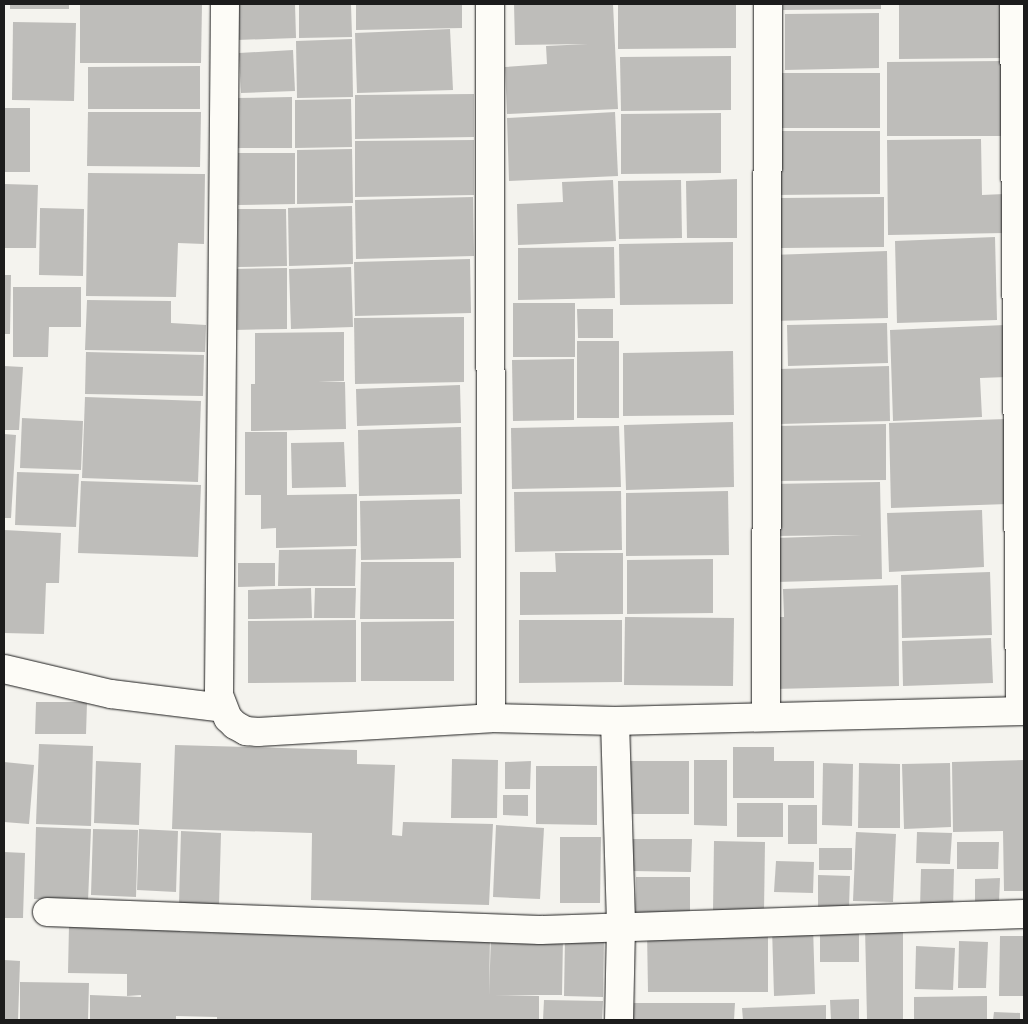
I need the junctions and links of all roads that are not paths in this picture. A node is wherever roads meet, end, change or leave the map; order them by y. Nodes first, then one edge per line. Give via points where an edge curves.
1 (225, 4) edge
2 (490, 4) edge
3 (768, 4) edge
4 (1014, 4) edge
5 (4, 669) edge
6 (223, 708) junction
7 (1022, 711) edge
8 (766, 716) junction
9 (491, 718) junction
10 (615, 721) junction
11 (47, 912) dead end
12 (1024, 914) edge
13 (621, 926) junction
14 (619, 1020) edge

1 - 6 street via 219,695
2 - 9 street
3 - 8 street
4 - 7 street
5 - 6 street via 111,694
6 - 9 street via 235,725 246,731 258,732
7 - 8 street
8 - 10 street
9 - 10 street
10 - 13 street
11 - 13 street via 540,930
12 - 13 street
13 - 14 street

